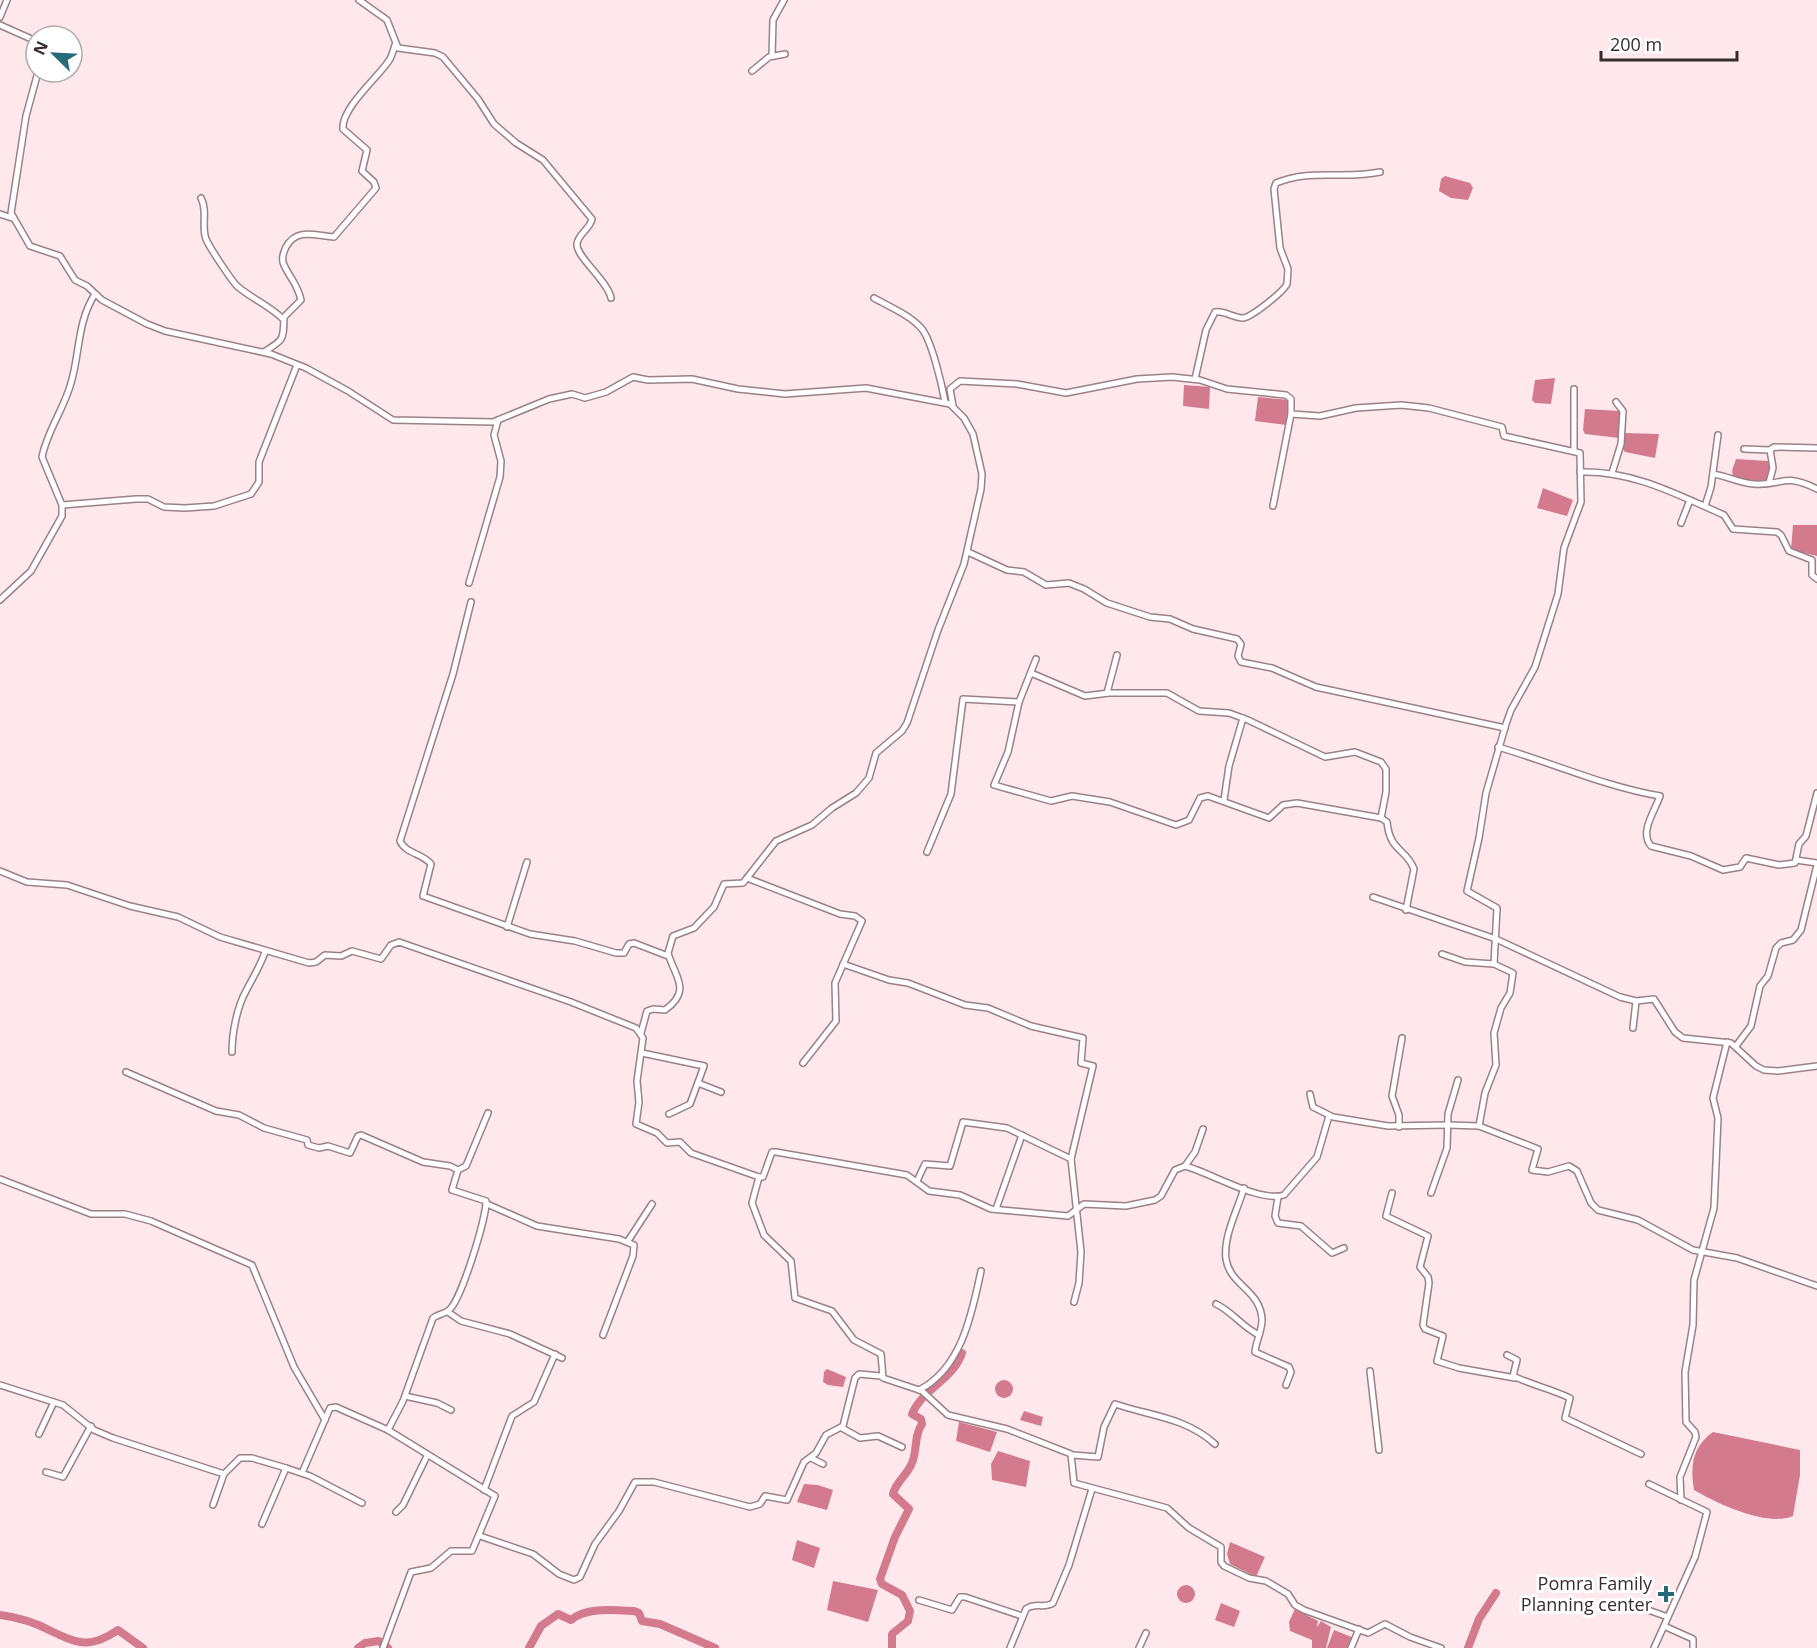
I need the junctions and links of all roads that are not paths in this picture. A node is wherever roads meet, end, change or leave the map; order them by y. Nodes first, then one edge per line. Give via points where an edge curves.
1 (7, 0) edge
2 (359, 0) edge
3 (784, 0) edge
4 (0, 17) edge
5 (0, 25) edge
6 (24, 36) edge
7 (395, 45) junction
8 (785, 54) dead end
9 (772, 56) junction
10 (752, 70) dead end
11 (35, 84) edge
12 (1380, 172) dead end
13 (201, 198) dead end
14 (0, 214) edge
15 (12, 218) junction
16 (95, 294) junction
17 (611, 298) dead end
18 (874, 298) dead end
19 (283, 319) junction
20 (264, 352) junction
21 (297, 365) junction
22 (1195, 379) junction
23 (1574, 389) dead end
24 (945, 402) junction
25 (1616, 402) dead end
26 (953, 406) junction
27 (1292, 414) junction
28 (498, 420) junction
29 (1718, 435) dead end
30 (1817, 448) edge
31 (1744, 449) dead end
32 (1770, 450) junction
33 (1574, 451) junction
34 (1580, 472) junction
35 (1612, 473) junction
36 (1713, 474) junction
37 (1769, 483) junction
38 (1817, 489) edge
39 (1690, 500) junction
40 (62, 505) junction
41 (1273, 506) dead end
42 (1705, 507) junction
43 (1681, 523) dead end
44 (968, 552) junction
45 (1817, 579) edge
46 (469, 583) dead end
47 (0, 600) edge
48 (471, 602) dead end
49 (1117, 655) dead end
50 (1036, 659) dead end
51 (1031, 673) junction
52 (1107, 693) junction
53 (1019, 702) junction
54 (1243, 718) junction
55 (1505, 728) junction
56 (1499, 747) junction
57 (1817, 793) edge
58 (1224, 800) junction
59 (1814, 812) edge
60 (1381, 818) junction
61 (927, 852) dead end
62 (1796, 860) junction
63 (527, 862) dead end
64 (1817, 864) edge
65 (0, 871) edge
66 (747, 878) junction
67 (1374, 897) dead end
68 (1406, 910) junction
69 (507, 927) junction
70 (1495, 938) junction
71 (265, 952) junction
72 (1442, 954) dead end
73 (668, 956) junction
74 (843, 964) junction
75 (1494, 964) junction
76 (1636, 1001) junction
77 (1633, 1028) dead end
78 (641, 1032) junction
79 (1402, 1038) dead end
80 (1727, 1042) junction
81 (1736, 1046) junction
82 (231, 1052) dead end
83 (642, 1053) junction
84 (803, 1063) dead end
85 (1817, 1066) edge
86 (126, 1071) dead end
87 (1458, 1080) dead end
88 (698, 1083) junction
89 (721, 1092) dead end
90 (1310, 1094) dead end
91 (488, 1113) dead end
92 (669, 1114) dead end
93 (1329, 1116) junction
94 (1448, 1125) junction
95 (1479, 1126) junction
96 (1399, 1127) junction
97 (1203, 1129) dead end
98 (1022, 1135) junction
99 (1071, 1159) junction
100 (1185, 1166) junction
101 (458, 1170) junction
102 (759, 1177) junction
103 (0, 1179) edge
104 (916, 1181) junction
105 (1244, 1188) junction
106 (1392, 1192) dead end
107 (1431, 1193) dead end
108 (1278, 1197) junction
109 (487, 1204) junction
110 (652, 1204) dead end
111 (996, 1209) junction
112 (1076, 1213) junction
113 (628, 1241) junction
114 (1344, 1248) dead end
115 (1702, 1252) junction
116 (981, 1271) dead end
117 (1817, 1286) edge
118 (1074, 1302) dead end
119 (1216, 1304) dead end
120 (448, 1312) junction
121 (603, 1335) dead end
122 (1259, 1335) junction
123 (555, 1354) junction
124 (1507, 1355) dead end
125 (562, 1358) dead end
126 (1370, 1371) dead end
127 (881, 1376) junction
128 (1515, 1378) junction
129 (1286, 1384) dead end
130 (0, 1385) edge
131 (921, 1390) junction
132 (405, 1396) junction
133 (54, 1402) junction
134 (451, 1410) dead end
135 (325, 1420) junction
136 (91, 1426) junction
137 (842, 1428) junction
138 (387, 1430) junction
139 (39, 1434) dead end
140 (1215, 1444) dead end
141 (902, 1447) dead end
142 (1379, 1450) dead end
143 (1073, 1455) junction
144 (1641, 1455) dead end
145 (427, 1456) junction
146 (811, 1458) junction
147 (823, 1464) dead end
148 (286, 1468) junction
149 (46, 1472) dead end
150 (302, 1473) junction
151 (224, 1474) junction
152 (1649, 1484) dead end
153 (1092, 1489) junction
154 (484, 1490) junction
155 (1681, 1500) junction
156 (362, 1503) dead end
157 (213, 1505) dead end
158 (396, 1512) dead end
159 (262, 1524) dead end
160 (480, 1536) junction
161 (919, 1600) dead end
162 (1625, 1607) dead end
163 (1022, 1616) junction
164 (1668, 1617) junction
165 (1664, 1626) junction
166 (1359, 1629) junction
167 (1146, 1633) dead end
168 (384, 1645) edge
169 (1010, 1648) edge
170 (1139, 1648) edge
171 (1351, 1648) edge
172 (1441, 1648) edge
173 (1654, 1648) edge
174 (1693, 1648) edge

1 - 4 street
2 - 7 street via 387,20
3 - 9 street via 773,20
5 - 6 street
7 - 17 street via 443,57 500,130 543,160 578,200 592,219 578,241 578,248
7 - 19 street via 389,60 343,123 343,129 367,150 362,171 376,188 334,237 305,234 287,245 283,264 295,281 301,300
8 - 9 street
9 - 10 street
11 - 15 street via 24,124
12 - 22 street via 1359,176 1316,173 1276,183 1278,235 1288,269 1287,284 1248,317 1215,312 1206,330
13 - 19 street via 206,238 231,278
14 - 15 street
15 - 16 street via 30,246 60,256 72,277
16 - 20 street via 160,330
16 - 40 street via 83,315 79,355 42,457
18 - 24 street via 923,331
19 - 20 street via 282,339
20 - 21 street
21 - 28 street via 393,420
21 - 40 street via 259,462 259,482 251,494 213,506 185,508 160,506 147,499
22 - 26 street via 1148,377 1066,393 1017,384 960,381 950,389
22 - 27 street via 1227,389 1286,395 1291,399
23 - 33 street
24 - 26 street
24 - 28 street via 866,388 785,394 692,379 633,377 606,392 585,398 572,394 555,398
25 - 35 street via 1623,411 1621,444
26 - 44 street via 970,428 982,474
27 - 33 street via 1320,416 1367,406 1424,407 1502,427 1504,436
27 - 41 street
28 - 46 street via 494,435 501,461 500,477
29 - 36 street
30 - 32 street
31 - 32 street
32 - 37 street via 1773,468
33 - 34 street via 1580,453
34 - 35 street
34 - 55 street via 1581,502 1563,548 1556,604 1534,667
35 - 39 street
36 - 37 street via 1750,484
36 - 42 street
37 - 38 street via 1799,480
39 - 42 street
39 - 43 street
40 - 47 street via 62,516 31,571
42 - 45 street via 1727,517 1735,530 1777,532 1789,551 1812,560 1812,575
44 - 55 street via 1007,570 1028,574 1046,585 1069,583 1107,603 1237,639 1241,644 1241,662 1272,668 1312,685
44 - 66 street via 902,731 876,753 869,778 856,793 812,825 776,841
48 - 69 street via 453,674 400,841 431,864 424,897
49 - 52 street
50 - 51 street
51 - 52 street via 1085,696
51 - 53 street
52 - 54 street via 1161,692 1199,711
53 - 58 street via 1008,752 994,785 1052,801 1072,796 1110,802 1176,825 1189,819 1200,798
53 - 61 street via 963,699 951,794
54 - 58 street
54 - 60 street via 1326,757 1350,751 1381,762 1387,779
55 - 56 street
56 - 62 street via 1600,783 1660,796 1646,831 1651,846 1724,870 1740,867 1746,858 1779,865
56 - 70 street via 1467,891 1497,908
57 - 59 street
58 - 60 street via 1269,818 1283,805 1297,802
59 - 62 street
60 - 68 street via 1387,822 1388,836 1395,848 1414,869
62 - 64 street
63 - 69 street
64 - 81 street via 1801,930 1793,940 1776,948 1768,976 1760,986 1751,1026
65 - 71 street via 27,882 67,885 178,917 212,934
66 - 73 street via 741,884 724,884 714,907 694,927 673,936
66 - 74 street via 833,912 860,918
67 - 68 street
68 - 70 street
69 - 73 street via 616,954 624,953 634,943
70 - 75 street
70 - 76 street via 1596,987
71 - 78 street via 309,963 325,955 341,956 352,951 381,959 391,945 399,942 572,1002
71 - 82 street via 240,1008
72 - 75 street via 1465,962
73 - 78 street via 680,977 677,997 665,1010 647,1011
74 - 84 street via 834,986 836,1021
74 - 99 street via 958,1003 988,1008 1031,1026 1083,1038 1081,1063 1093,1066
75 - 95 street via 1512,972 1513,977 1494,1033 1496,1065 1485,1093
76 - 77 street
76 - 80 street via 1654,999 1683,1038
78 - 83 street
79 - 96 street via 1392,1096
80 - 81 street
80 - 115 street via 1713,1098 1718,1118 1714,1208
81 - 85 street via 1764,1070
83 - 88 street via 704,1066
83 - 102 street via 636,1124 657,1133 667,1143 680,1142 691,1153
86 - 101 street via 216,1112 239,1115 264,1128 296,1135 315,1148 328,1146 350,1153 361,1135 423,1162
87 - 94 street
88 - 89 street
88 - 92 street via 690,1104
90 - 93 street via 1313,1107
91 - 101 street via 466,1166
93 - 96 street
93 - 108 street via 1317,1157
94 - 95 street
94 - 96 street
94 - 107 street via 1445,1155
95 - 115 street via 1538,1149 1532,1170 1574,1168 1598,1210 1638,1220
97 - 100 street
98 - 99 street
98 - 104 street via 1007,1128 963,1122 950,1166 925,1164
98 - 111 street
99 - 112 street
100 - 105 street
100 - 112 street via 1175,1170 1155,1200 1126,1206 1084,1204
101 - 109 street via 452,1190
102 - 104 street via 763,1177 772,1152 776,1152 894,1172
102 - 127 street via 752,1203 764,1235 791,1261 795,1298 832,1311 854,1340 881,1354
103 - 135 street via 91,1214 125,1214 151,1221 252,1265 294,1367
104 - 111 street via 929,1191 960,1195
105 - 108 street
105 - 122 street via 1232,1224 1227,1260 1235,1280 1252,1293 1261,1316
106 - 128 street via 1386,1216 1428,1236 1420,1267 1429,1283 1423,1325 1443,1336 1437,1361
108 - 114 street via 1278,1223 1301,1226 1332,1253
109 - 113 street via 537,1226
109 - 120 street via 465,1280
110 - 113 street
111 - 112 street via 1068,1216
112 - 118 street via 1081,1252
113 - 121 street via 635,1247 633,1257
115 - 117 street via 1737,1258
115 - 155 street via 1694,1280 1693,1325 1685,1372 1686,1422 1695,1437 1680,1477
116 - 131 street via 973,1308 952,1360 941,1376
119 - 122 street
120 - 123 street via 461,1321 510,1334
120 - 132 street via 433,1318
122 - 129 street via 1256,1352 1290,1369
123 - 125 street
123 - 154 street via 534,1402 512,1416
124 - 128 street via 1516,1360 1512,1373
126 - 142 street
127 - 131 street
127 - 137 street via 859,1374 855,1378
128 - 144 street via 1570,1398 1565,1418
130 - 133 street
131 - 143 street via 948,1415 1007,1429
132 - 134 street via 437,1402
132 - 138 street
133 - 136 street
133 - 139 street
135 - 138 street via 330,1408 336,1407
135 - 150 street
136 - 149 street via 63,1477
136 - 151 street via 113,1438
137 - 141 street via 860,1438 878,1436
137 - 146 street via 826,1435
138 - 145 street
140 - 143 street via 1173,1418 1151,1416 1115,1404 1104,1427 1098,1457
143 - 153 street via 1072,1481
145 - 154 street
145 - 158 street
146 - 147 street
146 - 160 street via 804,1462 787,1500 765,1496 755,1507 654,1482 635,1482 595,1544 580,1577 574,1580 533,1554
148 - 150 street
148 - 151 street via 240,1458
148 - 159 street
150 - 156 street
151 - 157 street
152 - 155 street
153 - 163 street via 1053,1603 1031,1605
153 - 166 street via 1167,1508 1189,1528 1220,1546 1221,1562 1228,1568 1266,1581 1288,1594 1304,1610
154 - 160 street via 495,1496
155 - 164 street via 1707,1512 1695,1557
160 - 168 street via 472,1551 451,1551 431,1568 411,1572
161 - 163 street via 952,1610 959,1598 965,1597
162 - 164 street
163 - 169 street
164 - 165 street
165 - 173 street
165 - 174 street via 1693,1639
166 - 171 street
166 - 172 street via 1368,1633 1385,1624
167 - 170 street

